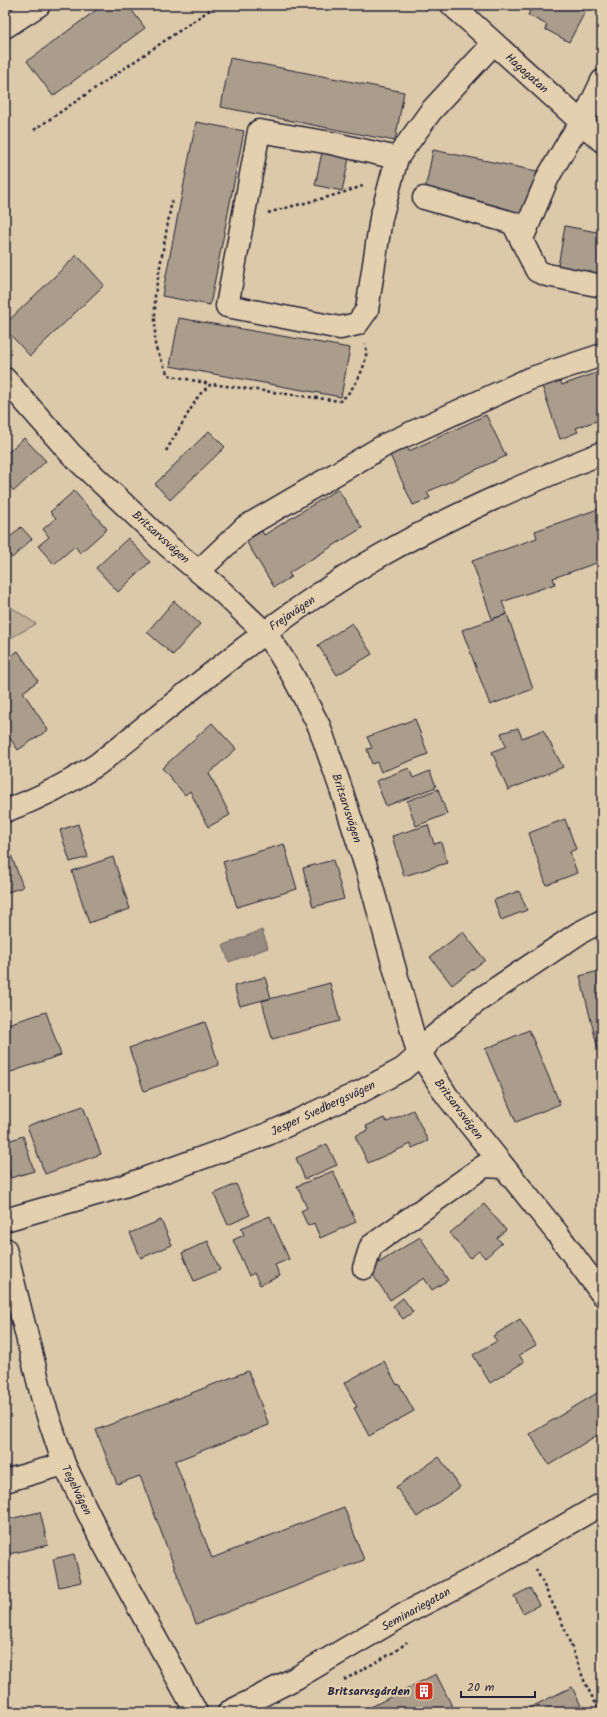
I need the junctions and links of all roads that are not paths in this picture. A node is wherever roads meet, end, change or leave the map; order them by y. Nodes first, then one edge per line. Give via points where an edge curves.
1 (39, 5) edge
2 (452, 5) edge
3 (5, 27) edge
4 (494, 43) junction
5 (602, 81) edge
6 (582, 123) junction
7 (602, 141) edge
8 (394, 167) junction
9 (424, 198) dead end
10 (522, 239) junction
11 (602, 286) edge
12 (602, 355) edge
13 (5, 379) edge
14 (602, 453) edge
15 (199, 572) junction
16 (264, 632) junction
17 (5, 811) edge
18 (602, 921) edge
19 (420, 1054) junction
20 (504, 1167) junction
21 (5, 1220) edge
22 (5, 1249) edge
23 (364, 1268) dead end
24 (602, 1293) edge
25 (64, 1464) junction
26 (5, 1481) edge
27 (602, 1504) edge
28 (196, 1712) edge
29 (229, 1712) edge

1 - 3 street
2 - 4 street, Hagagatan
4 - 6 street, Hagagatan
4 - 8 street via 432,111
5 - 6 street
6 - 7 street, Hagagatan
6 - 10 street via 548,177
8 - 8 street via 381,218 366,310 357,324 340,328 227,306 259,130 331,143
9 - 10 street via 513,223
10 - 11 street via 537,271
12 - 15 street via 529,379 387,444 245,527
13 - 15 street, Britsarvsvägen via 71,454
14 - 16 street, Frejavägen via 443,522 377,558
15 - 16 street, Britsarvsvägen
16 - 17 street, Frejavägen via 98,764 30,802
16 - 19 street, Britsarvsvägen via 294,676 321,733 368,873 408,1021
18 - 19 street, Jesper Svedbergsvägen via 579,933 476,1002 431,1039
19 - 20 street, Britsarvsvägen via 447,1096
19 - 21 street, Jesper Svedbergsvägen via 403,1069 362,1091 268,1134 124,1186
20 - 23 street via 484,1166 371,1246
20 - 24 street, Britsarvsvägen
22 - 25 street, Tegelvägen via 44,1404
25 - 26 street
25 - 28 street, Tegelvägen via 100,1537
27 - 29 street, Seminariegatan via 296,1678

